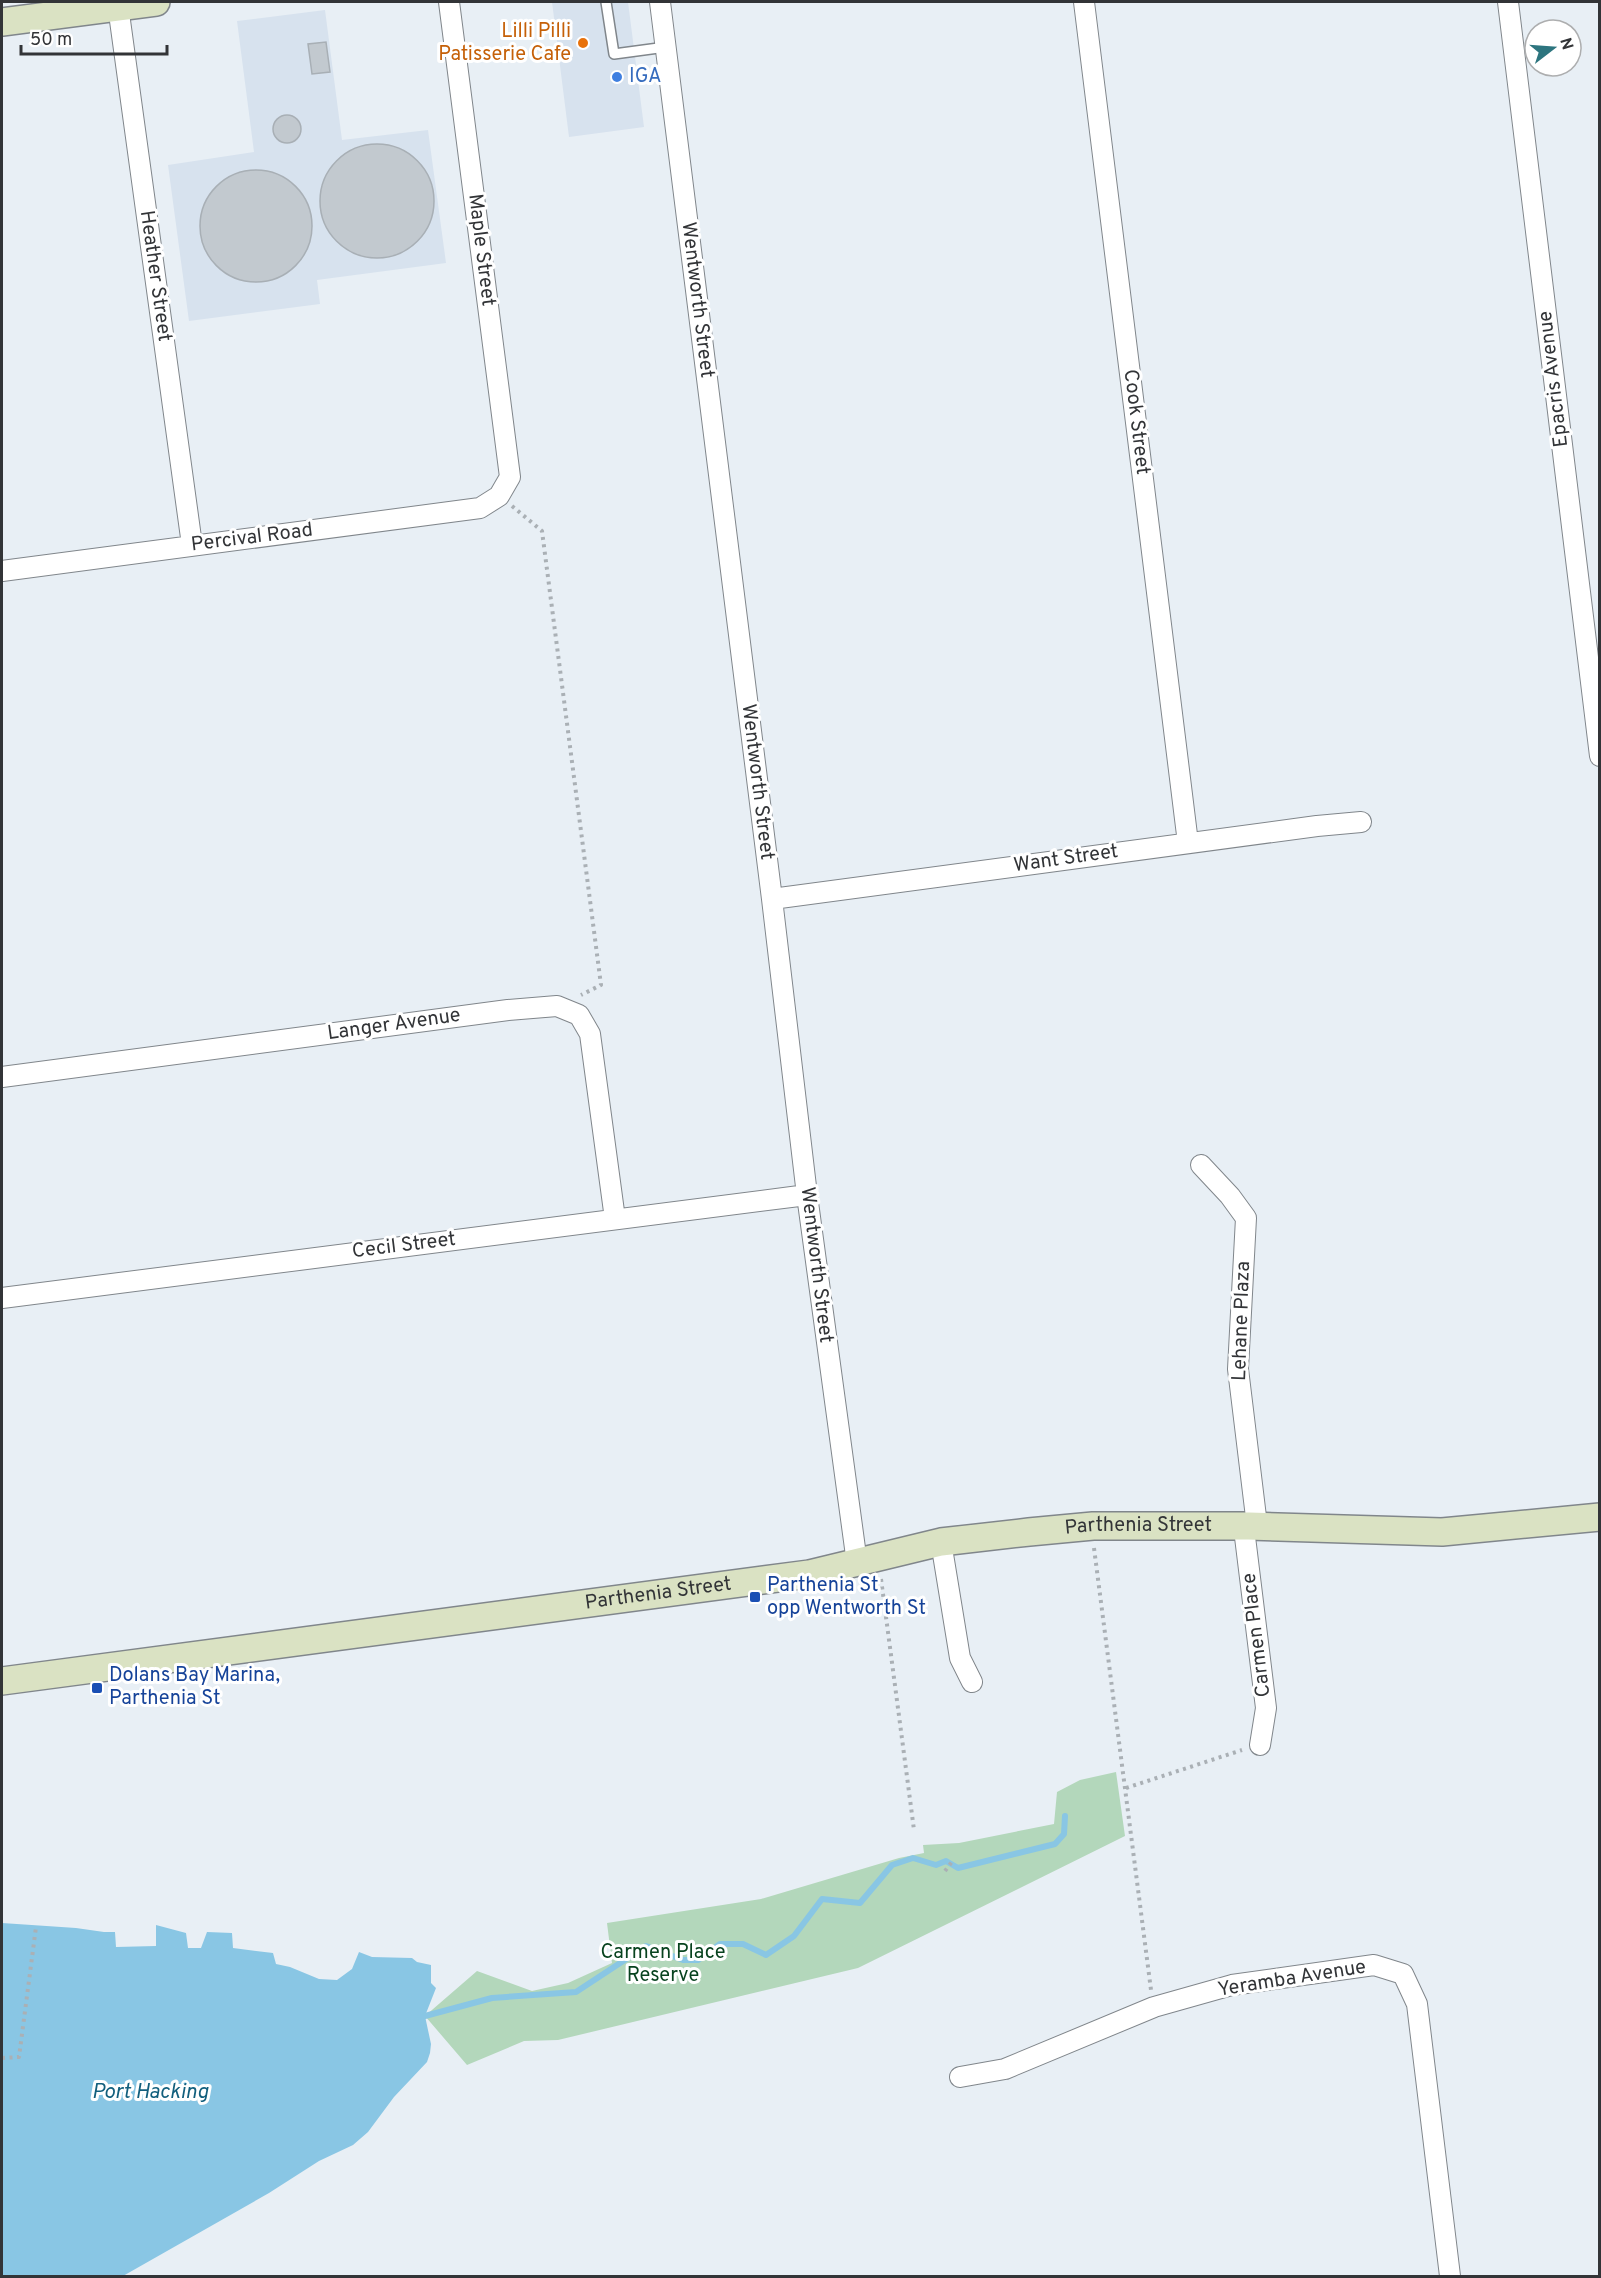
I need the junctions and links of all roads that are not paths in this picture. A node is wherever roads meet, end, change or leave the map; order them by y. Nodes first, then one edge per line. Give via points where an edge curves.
1 (156, 2) edge
2 (449, 2) edge
3 (606, 2) edge
4 (660, 2) edge
5 (1084, 2) edge
6 (1509, 2) edge
7 (118, 6) junction
8 (2, 21) edge
9 (666, 47) junction
10 (499, 496) joint
11 (192, 545) junction
12 (2, 571) edge
13 (1599, 756) edge
14 (1361, 822) dead end
15 (1188, 843) junction
16 (772, 898) junction
17 (2, 1077) edge
18 (1201, 1165) dead end
19 (807, 1195) junction
20 (615, 1219) junction
21 (2, 1298) edge
22 (1599, 1517) edge
23 (1249, 1526) junction
24 (941, 1542) junction
25 (867, 1561) junction
26 (2, 1681) edge
27 (972, 1682) dead end
28 (1260, 1745) road end
29 (960, 2077) dead end
30 (1450, 2277) edge

1 - 7 street
2 - 10 street, Maple Street via 510,477
3 - 9 lane via 614,54
4 - 9 street, Wentworth Street
5 - 15 street, Cook Street
6 - 13 street, Epacris Avenue
7 - 8 street
7 - 11 street, Heather Street
9 - 16 street, Wentworth Street
10 - 11 street, Percival Road via 480,508
11 - 12 street, Percival Road
14 - 15 street, Want Street
15 - 16 street, Want Street
16 - 19 street, Wentworth Street
17 - 20 street, Langer Avenue via 557,1006 579,1015 590,1034
18 - 23 street, Lehane Plaza via 1246,1218 1238,1369 1256,1517
19 - 20 street, Cecil Street
19 - 25 street, Wentworth Street
20 - 21 street, Cecil Street
22 - 23 street, Parthenia Street via 1442,1532
23 - 24 street, Parthenia Street via 1092,1526
23 - 28 street, Carmen Place via 1245,1538 1266,1708
24 - 25 street, Parthenia Street
24 - 27 street via 960,1659
25 - 26 street, Parthenia Street via 808,1574
29 - 30 street, Yeramba Avenue via 1005,2069 1154,2007 1232,1985 1374,1965 1403,1974 1417,2004

